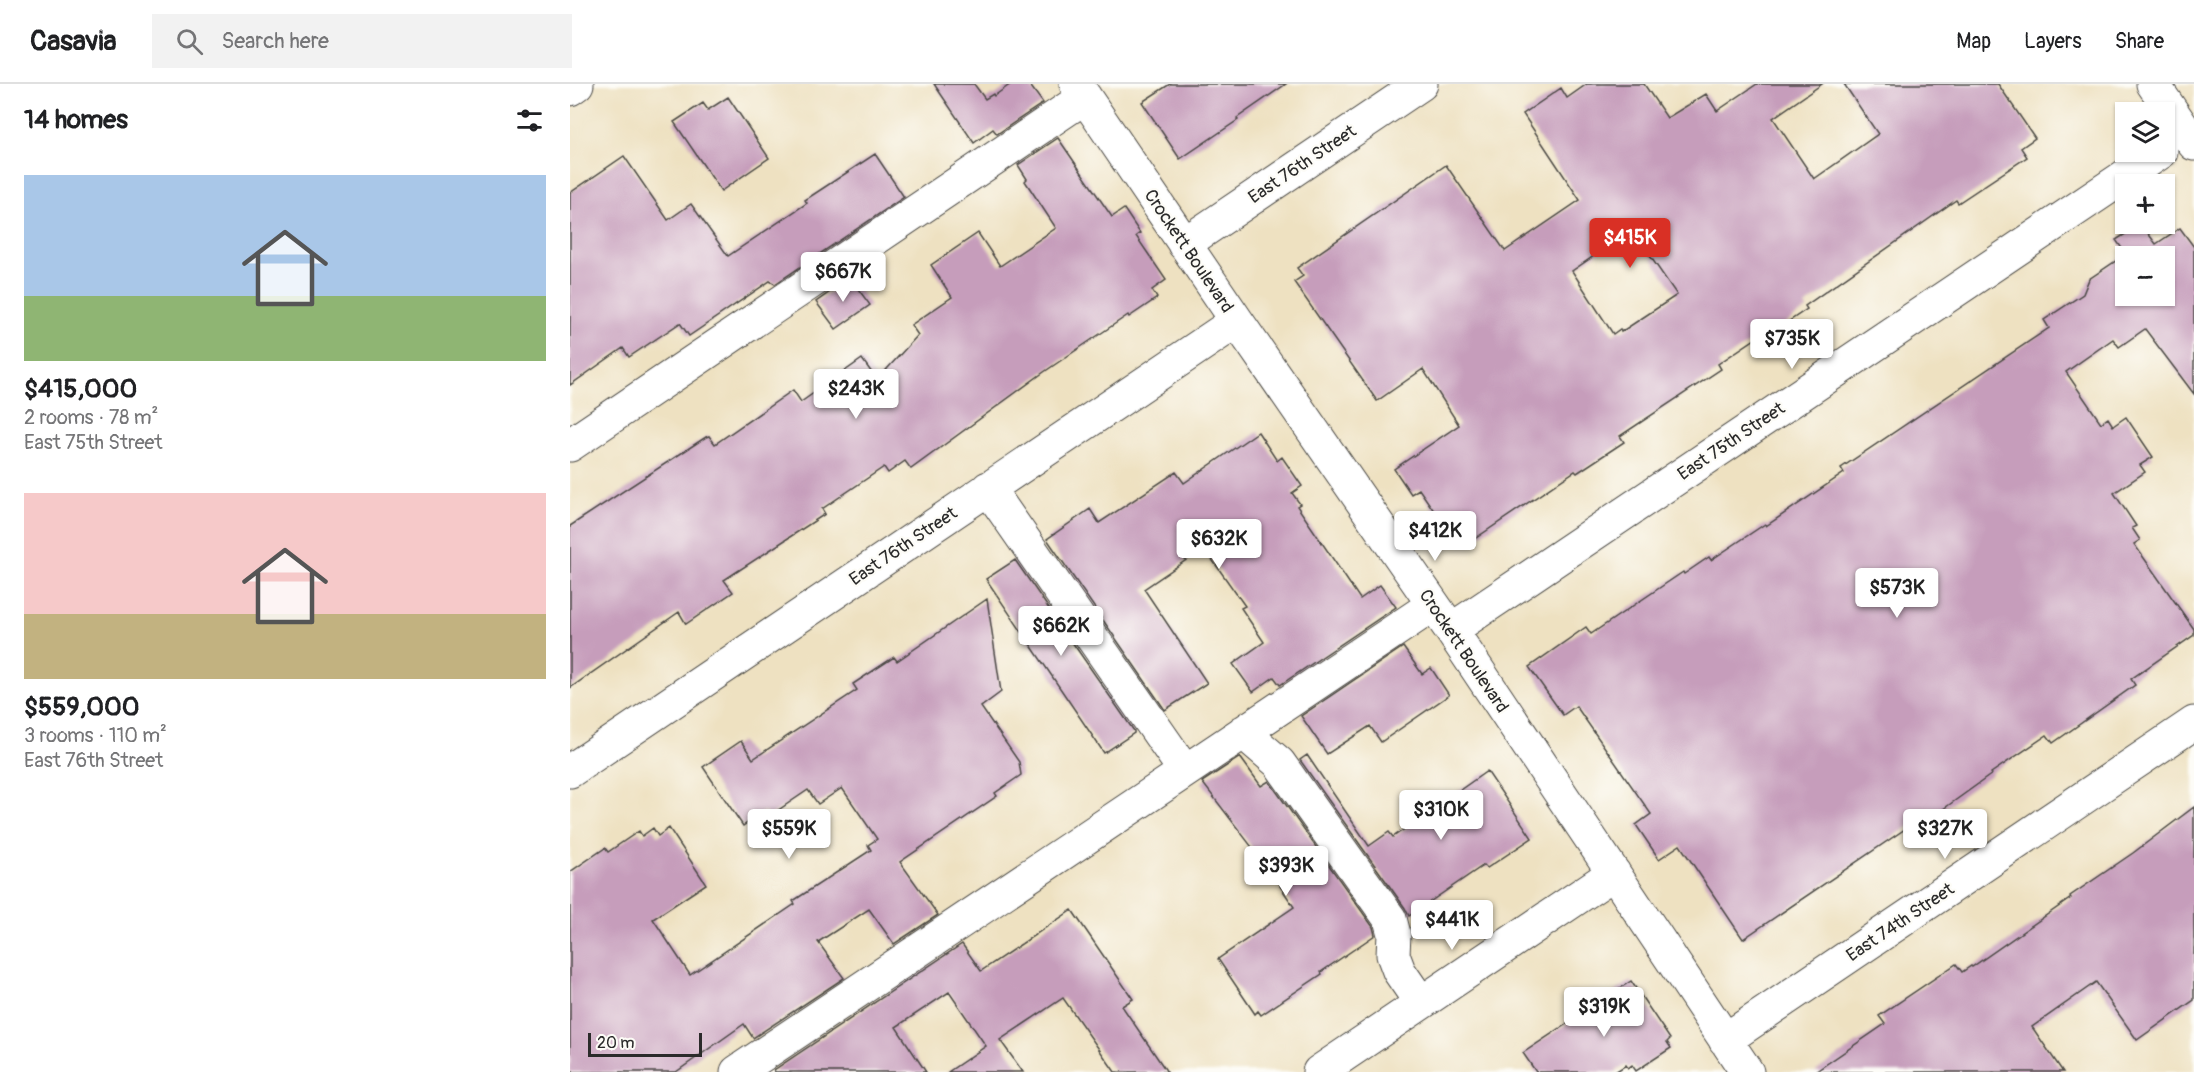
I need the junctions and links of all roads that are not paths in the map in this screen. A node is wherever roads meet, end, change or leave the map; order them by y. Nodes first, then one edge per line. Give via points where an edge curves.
1 (577, 84) edge
2 (1420, 84) edge
3 (2153, 84) edge
4 (570, 89) edge
5 (1081, 91) edge
6 (2182, 142) edge
7 (2145, 162) edge
8 (1184, 244) junction
9 (1237, 321) junction
10 (570, 445) edge
11 (988, 488) junction
12 (1442, 617) junction
13 (2194, 723) edge
14 (1243, 732) junction
15 (570, 771) edge
16 (1185, 771) junction
17 (1614, 873) junction
18 (1421, 1003) junction
19 (1725, 1040) junction
20 (737, 1072) edge
21 (1319, 1072) edge
22 (1747, 1072) edge

1 - 4 street
2 - 8 street, East 76th Street
3 - 6 street
5 - 8 street, Crockett Boulevard
5 - 10 street
7 - 12 street, East 75th Street
8 - 9 street, Crockett Boulevard
9 - 11 street, East 76th Street
9 - 12 street, Crockett Boulevard
11 - 15 street, East 76th Street
11 - 16 street
12 - 14 street, East 75th Street
12 - 17 street, Crockett Boulevard
13 - 19 street, East 74th Street
14 - 16 street, East 75th Street
14 - 18 street via 1279,763 1390,920 1393,955
16 - 20 street, East 75th Street
17 - 18 street
17 - 19 street, Crockett Boulevard
18 - 21 street
19 - 22 street, Crockett Boulevard

